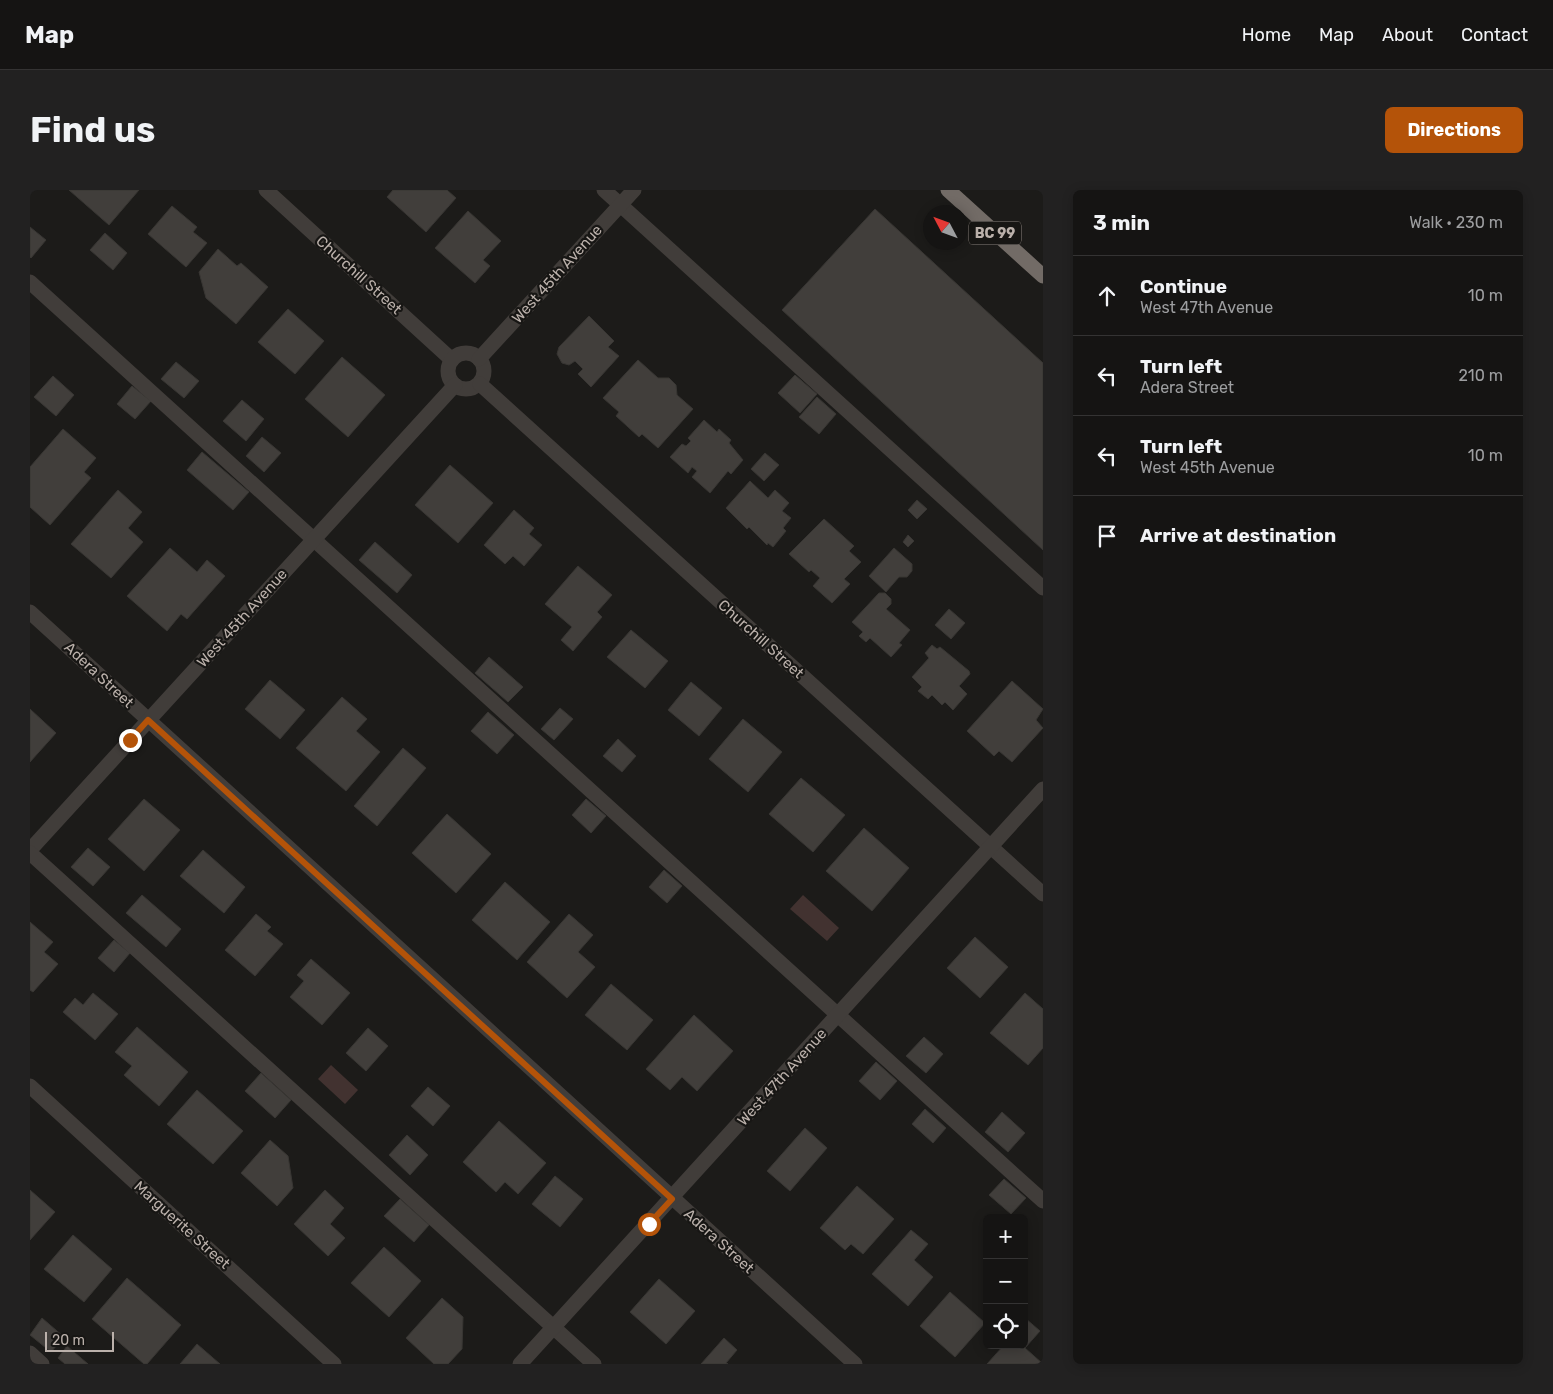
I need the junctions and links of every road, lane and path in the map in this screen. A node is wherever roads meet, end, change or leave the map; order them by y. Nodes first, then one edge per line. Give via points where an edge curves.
1 (266, 190) edge
2 (604, 190) edge
3 (634, 190) edge
4 (948, 190) edge
5 (620, 205) junction
6 (1041, 270) edge
7 (30, 282) edge
8 (479, 359) junction
9 (452, 360) junction
10 (480, 384) junction
11 (455, 385) junction
12 (315, 538) junction
13 (1043, 588) edge
14 (30, 612) edge
15 (148, 720) junction
16 (1043, 789) edge
17 (991, 846) junction
18 (30, 851) edge
19 (1043, 894) edge
20 (838, 1014) junction
21 (30, 1086) edge
22 (672, 1199) junction
23 (1043, 1201) edge
24 (554, 1327) junction
25 (30, 1353) edge
26 (42, 1364) edge
27 (334, 1364) edge
28 (520, 1364) edge
29 (594, 1364) edge
30 (855, 1364) edge

1 - 9 street, Churchill Street
2 - 5 street
3 - 5 street, West 45th Avenue
4 - 6 highway, BC 99
5 - 8 street, West 45th Avenue
5 - 13 street
7 - 12 street
8 - 9 street via 463,354
8 - 10 street via 484,369
9 - 11 street via 448,370
10 - 11 street via 465,390
10 - 17 street, Churchill Street
11 - 12 street, West 45th Avenue
12 - 15 street, West 45th Avenue
12 - 20 street
14 - 15 street, Adera Street
15 - 18 street, West 45th Avenue
15 - 22 street, Adera Street
16 - 17 street, West 47th Avenue
17 - 19 street, Churchill Street
17 - 20 street, West 47th Avenue
18 - 24 street
20 - 22 street, West 47th Avenue
20 - 23 street
21 - 27 street, Marguerite Street
22 - 24 street, West 47th Avenue
22 - 30 street, Adera Street
24 - 28 street, West 47th Avenue
24 - 29 street
25 - 26 street

